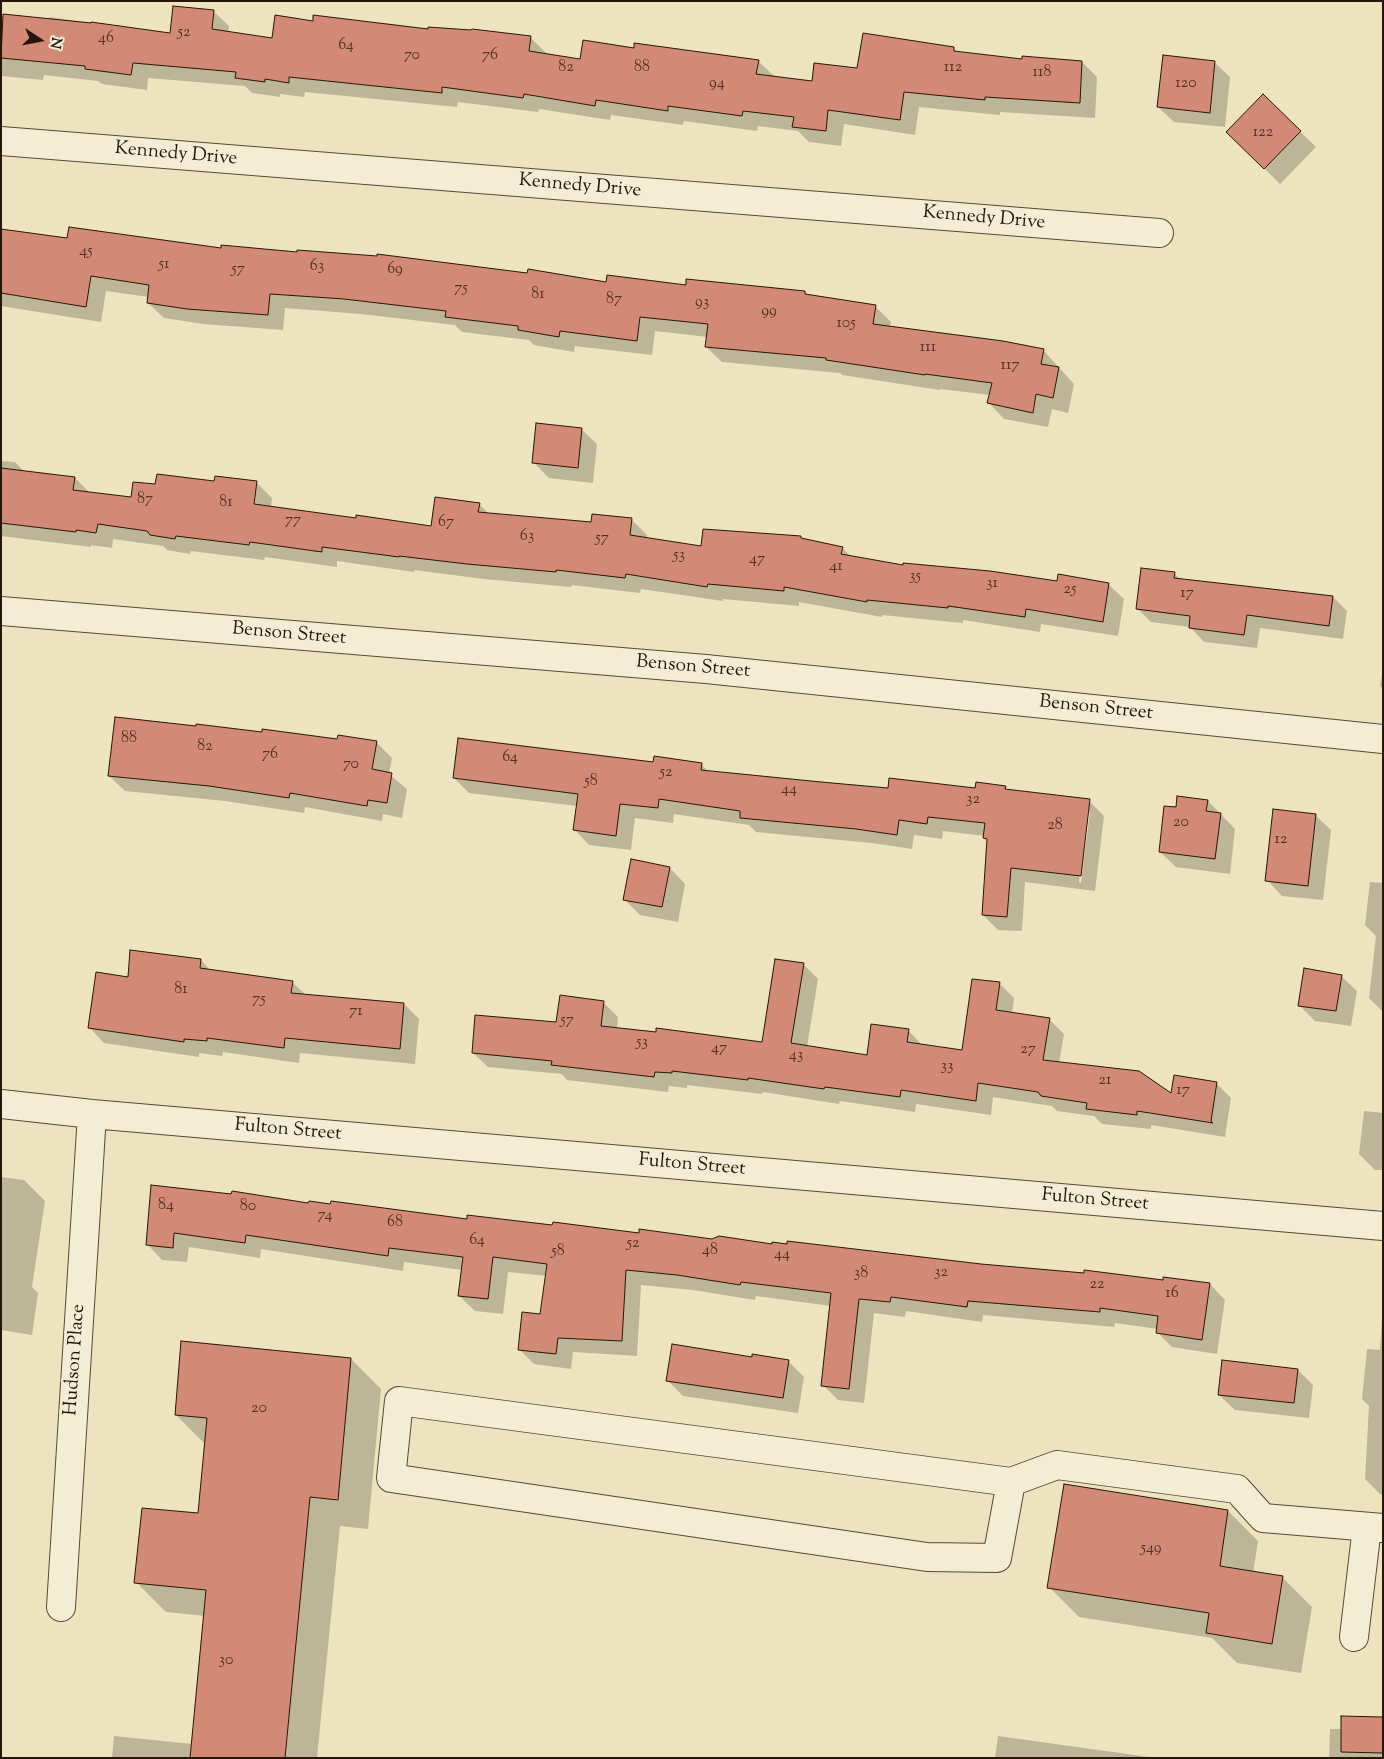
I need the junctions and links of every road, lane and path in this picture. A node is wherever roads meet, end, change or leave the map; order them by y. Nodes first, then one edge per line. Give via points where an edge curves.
1 (1, 141) edge
2 (1159, 232) dead end
3 (1, 611) edge
4 (1383, 739) edge
5 (1, 1104) edge
6 (92, 1114) junction
7 (1383, 1226) edge
8 (1011, 1482) junction
9 (1375, 1527) edge
10 (61, 1607) dead end
11 (1354, 1637) dead end

1 - 2 street, Kennedy Drive
3 - 4 street, Benson Street via 706,669
5 - 6 street, Fulton Street
6 - 7 street, Fulton Street
6 - 10 street, Hudson Place
8 - 8 street via 399,1401 391,1478 927,1557 997,1558
8 - 9 street via 1057,1465 1237,1489 1263,1518
9 - 11 street

